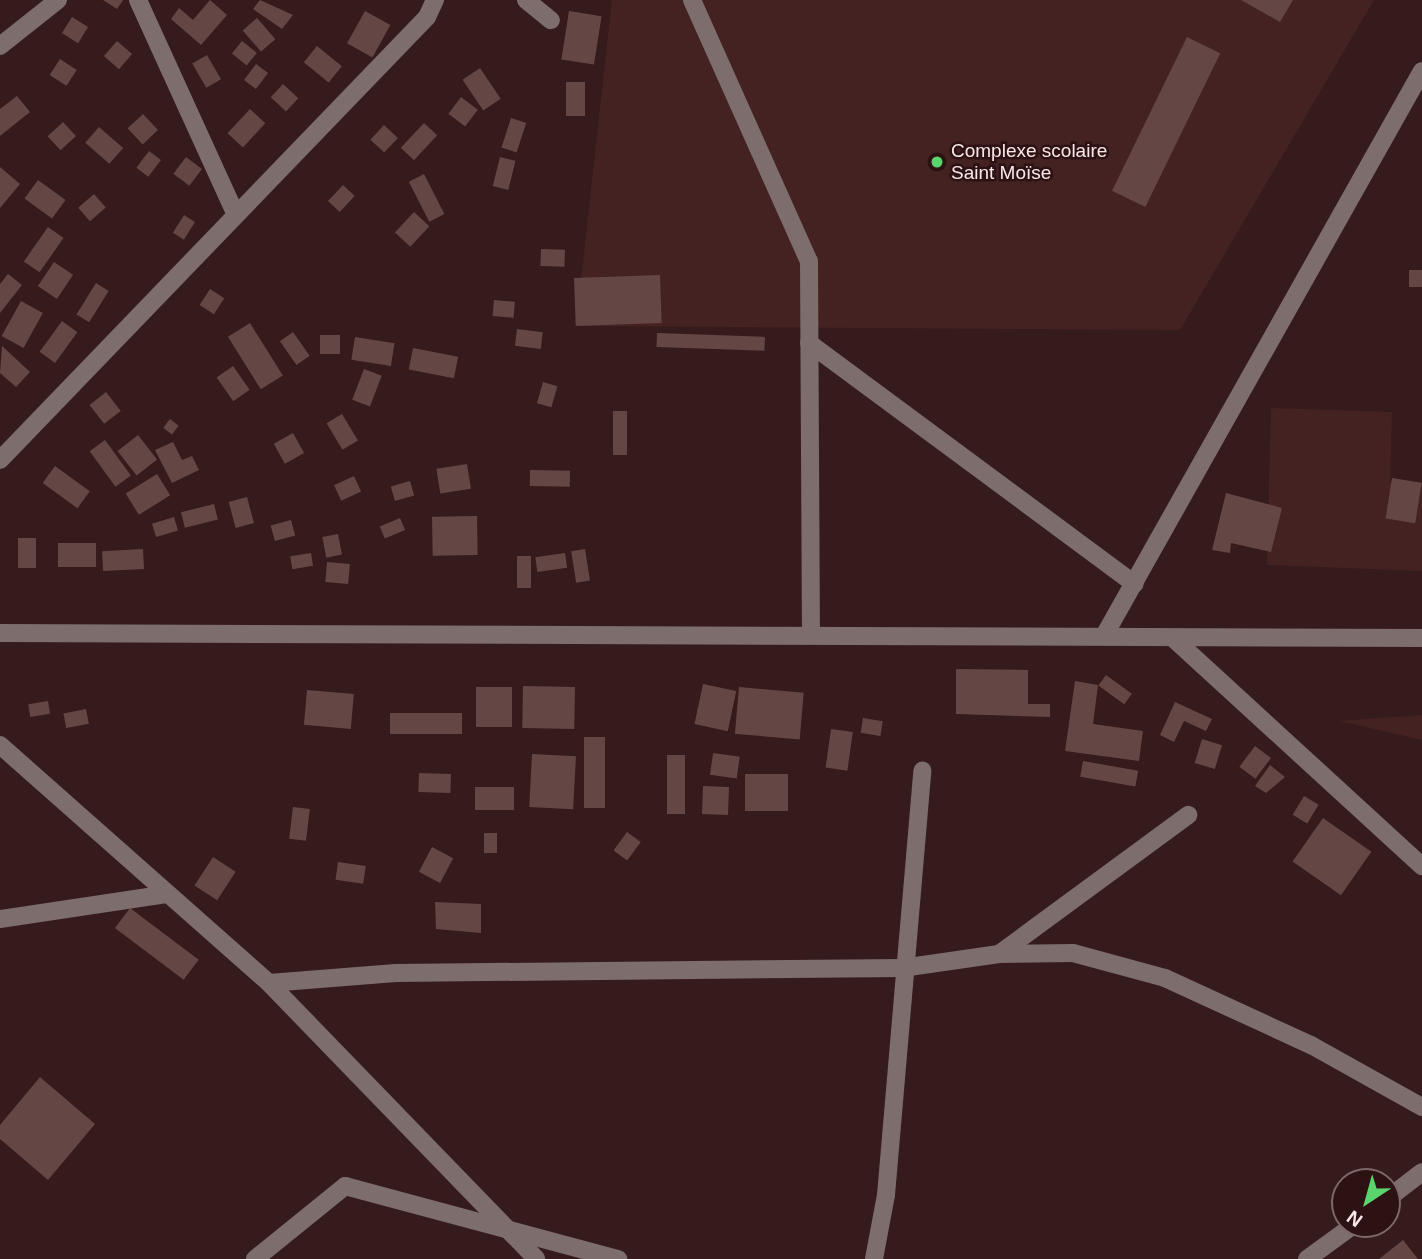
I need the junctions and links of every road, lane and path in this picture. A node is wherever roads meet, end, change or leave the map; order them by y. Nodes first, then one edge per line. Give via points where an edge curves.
1 (58, 0) edge
2 (138, 0) edge
3 (435, 0) edge
4 (526, 0) edge
5 (692, 0) edge
6 (551, 20) dead end
7 (0, 46) edge
8 (1422, 71) edge
9 (235, 213) junction
10 (809, 343) junction
11 (0, 460) edge
12 (1135, 584) junction
13 (0, 633) edge
14 (811, 635) junction
15 (1104, 636) junction
16 (1173, 638) junction
17 (1422, 638) edge
18 (0, 745) edge
19 (922, 771) dead end
20 (1188, 815) dead end
21 (1422, 866) edge
22 (168, 894) junction
23 (0, 919) edge
24 (999, 954) junction
25 (902, 968) junction
26 (268, 983) junction
27 (1422, 1107) edge
28 (1422, 1171) edge
29 (1401, 1188) edge
30 (514, 1231) junction
31 (1335, 1238) edge
32 (255, 1259) edge
33 (536, 1259) edge
34 (618, 1259) edge
35 (874, 1259) edge
36 (1307, 1259) edge

1 - 7 street
2 - 9 street
3 - 9 street via 427,17
4 - 6 street
5 - 10 street via 808,261
8 - 12 street
9 - 11 street
10 - 12 street
10 - 14 street
12 - 15 street
13 - 14 street
14 - 15 street
15 - 16 street
16 - 17 street
16 - 21 street
18 - 22 street
19 - 25 street
20 - 24 street
22 - 23 street
22 - 26 street
24 - 25 street
24 - 27 street via 1073,953 1165,978 1311,1045
25 - 26 street via 396,972
25 - 35 street via 886,1195
26 - 30 street
28 - 29 street
30 - 32 street via 345,1186
30 - 33 street
30 - 34 street
31 - 36 street

